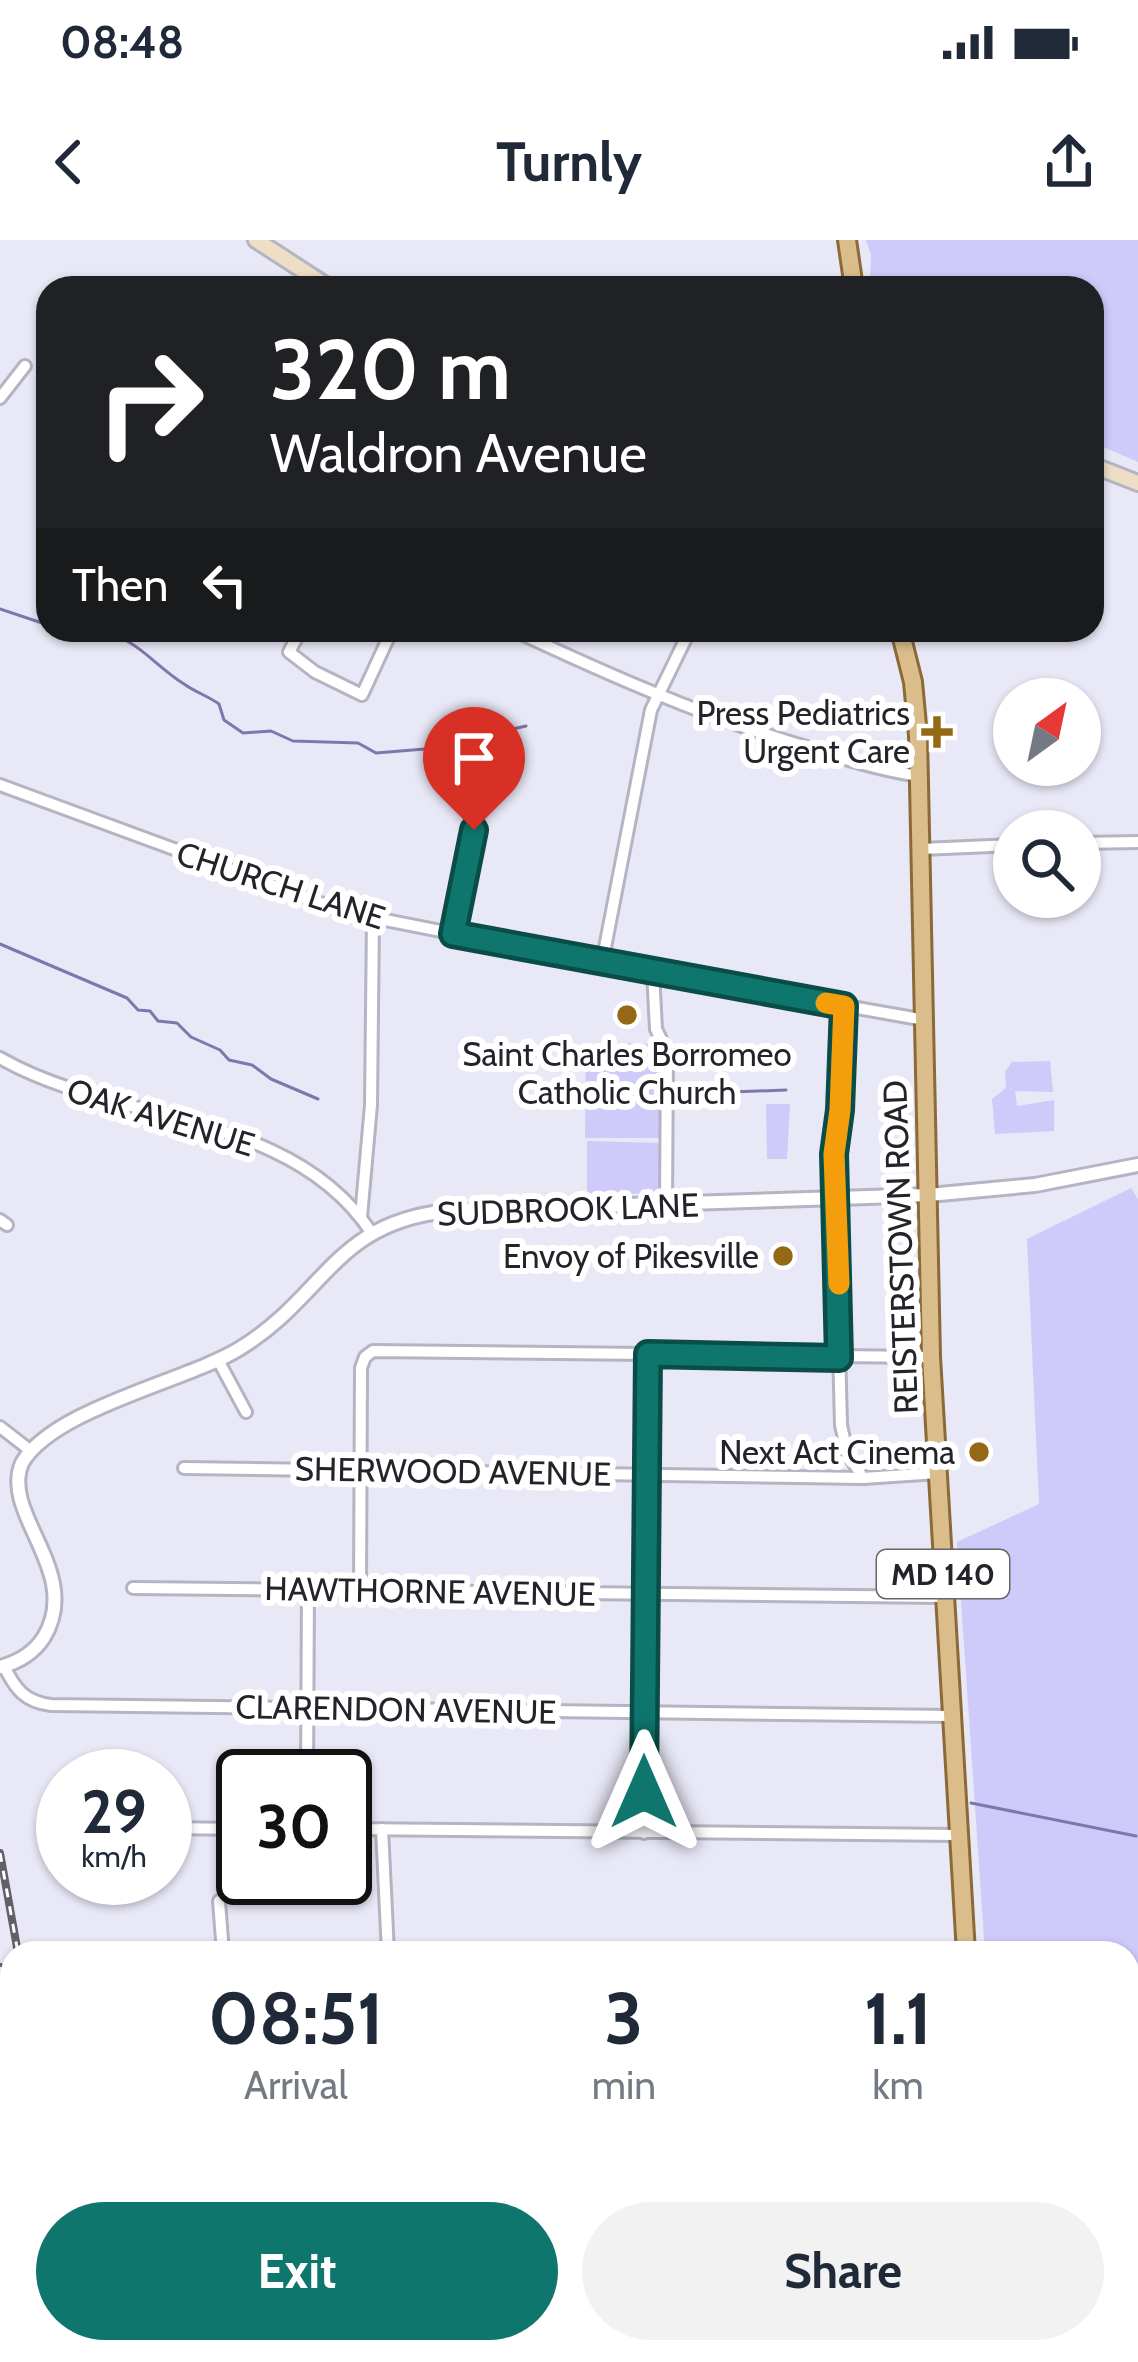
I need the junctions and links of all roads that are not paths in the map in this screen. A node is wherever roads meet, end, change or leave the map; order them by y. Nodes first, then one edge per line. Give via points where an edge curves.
1 (256, 240) edge
2 (847, 240) edge
3 (312, 276) edge
4 (852, 276) edge
5 (25, 366) dead end
6 (0, 398) edge
7 (1104, 470) edge
8 (1138, 483) edge
9 (294, 642) edge
10 (386, 642) edge
11 (539, 642) edge
12 (684, 642) edge
13 (903, 642) edge
14 (911, 642) edge
15 (913, 682) junction
16 (657, 696) junction
17 (919, 776) junction
18 (0, 785) edge
19 (477, 815) dead end
20 (1138, 842) edge
21 (1101, 843) edge
22 (993, 846) edge
23 (921, 850) junction
24 (373, 918) junction
25 (453, 934) junction
26 (602, 963) junction
27 (653, 972) junction
28 (844, 1006) junction
29 (925, 1020) junction
30 (0, 1058) edge
31 (1138, 1165) edge
32 (928, 1196) junction
33 (836, 1200) junction
34 (666, 1205) junction
35 (361, 1217) junction
36 (370, 1232) junction
37 (648, 1354) junction
38 (932, 1357) junction
39 (839, 1358) junction
40 (218, 1360) junction
41 (246, 1412) dead end
42 (0, 1427) edge
43 (31, 1451) junction
44 (184, 1468) dead end
45 (360, 1470) junction
46 (938, 1473) junction
47 (647, 1474) junction
48 (863, 1478) junction
49 (133, 1588) dead end
50 (308, 1589) junction
51 (360, 1590) junction
52 (645, 1593) junction
53 (944, 1597) junction
54 (2, 1666) edge
55 (307, 1708) junction
56 (645, 1712) junction
57 (950, 1716) junction
58 (307, 1749) edge
59 (372, 1829) edge
60 (382, 1829) junction
61 (644, 1833) junction
62 (957, 1835) junction
63 (219, 1905) edge
64 (222, 1941) edge
65 (387, 1941) edge
66 (965, 1941) edge

1 - 3 main road
2 - 4 main road
5 - 6 street
7 - 8 main road
9 - 10 street via 289,652 362,695
11 - 16 street
12 - 16 street
13 - 15 main road, REISTERSTOWN ROAD
14 - 15 main road, REISTERSTOWN ROAD / MD 140
15 - 17 main road, REISTERSTOWN ROAD / MD 140
16 - 17 street via 736,727
16 - 26 street
17 - 23 main road, REISTERSTOWN ROAD / MD 140
18 - 24 street, CHURCH LANE
19 - 25 street
20 - 21 street
22 - 23 street
23 - 29 main road, REISTERSTOWN ROAD / MD 140
24 - 25 street, CHURCH LANE
24 - 35 street
25 - 26 street, CHURCH LANE
26 - 27 street, CHURCH LANE
27 - 28 street, CHURCH LANE
27 - 34 street via 656,1029 668,1052
28 - 29 street, CHURCH LANE
28 - 33 street
29 - 32 main road, REISTERSTOWN ROAD / MD 140
30 - 35 street, OAK AVENUE via 62,1088 250,1141 307,1172
31 - 32 street, SUDBROOK LANE
32 - 33 street, SUDBROOK LANE
32 - 38 main road, REISTERSTOWN ROAD / MD 140
33 - 34 street, SUDBROOK LANE
33 - 39 street
34 - 36 street, SUDBROOK LANE via 448,1211
35 - 36 street, OAK AVENUE
36 - 40 street, SUDBROOK LANE via 269,1329
37 - 39 street
37 - 45 street via 364,1357
37 - 47 street
38 - 39 street
38 - 46 main road, REISTERSTOWN ROAD / MD 140
39 - 48 street via 843,1440
40 - 41 street
40 - 43 street, SUDBROOK LANE via 122,1397
42 - 43 street
43 - 54 street via 16,1490 55,1601 39,1644
44 - 45 street, SHERWOOD AVENUE
45 - 47 street, SHERWOOD AVENUE
45 - 51 street
46 - 48 street, SHERWOOD AVENUE
46 - 53 main road, REISTERSTOWN ROAD / MD 140
47 - 48 street, SHERWOOD AVENUE
47 - 52 street
49 - 50 street, HAWTHORNE AVENUE
50 - 51 street, HAWTHORNE AVENUE
50 - 55 street
51 - 52 street, HAWTHORNE AVENUE
52 - 53 street, HAWTHORNE AVENUE
52 - 56 street
53 - 57 main road, REISTERSTOWN ROAD / MD 140
54 - 55 street, CLARENDON AVENUE via 20,1694 38,1703
55 - 56 street, CLARENDON AVENUE
55 - 58 street
56 - 57 street, CLARENDON AVENUE
56 - 61 street
57 - 62 main road, REISTERSTOWN ROAD / MD 140
59 - 60 street
60 - 61 street
60 - 65 street
61 - 62 street
62 - 66 main road, REISTERSTOWN ROAD / MD 140
63 - 64 street

